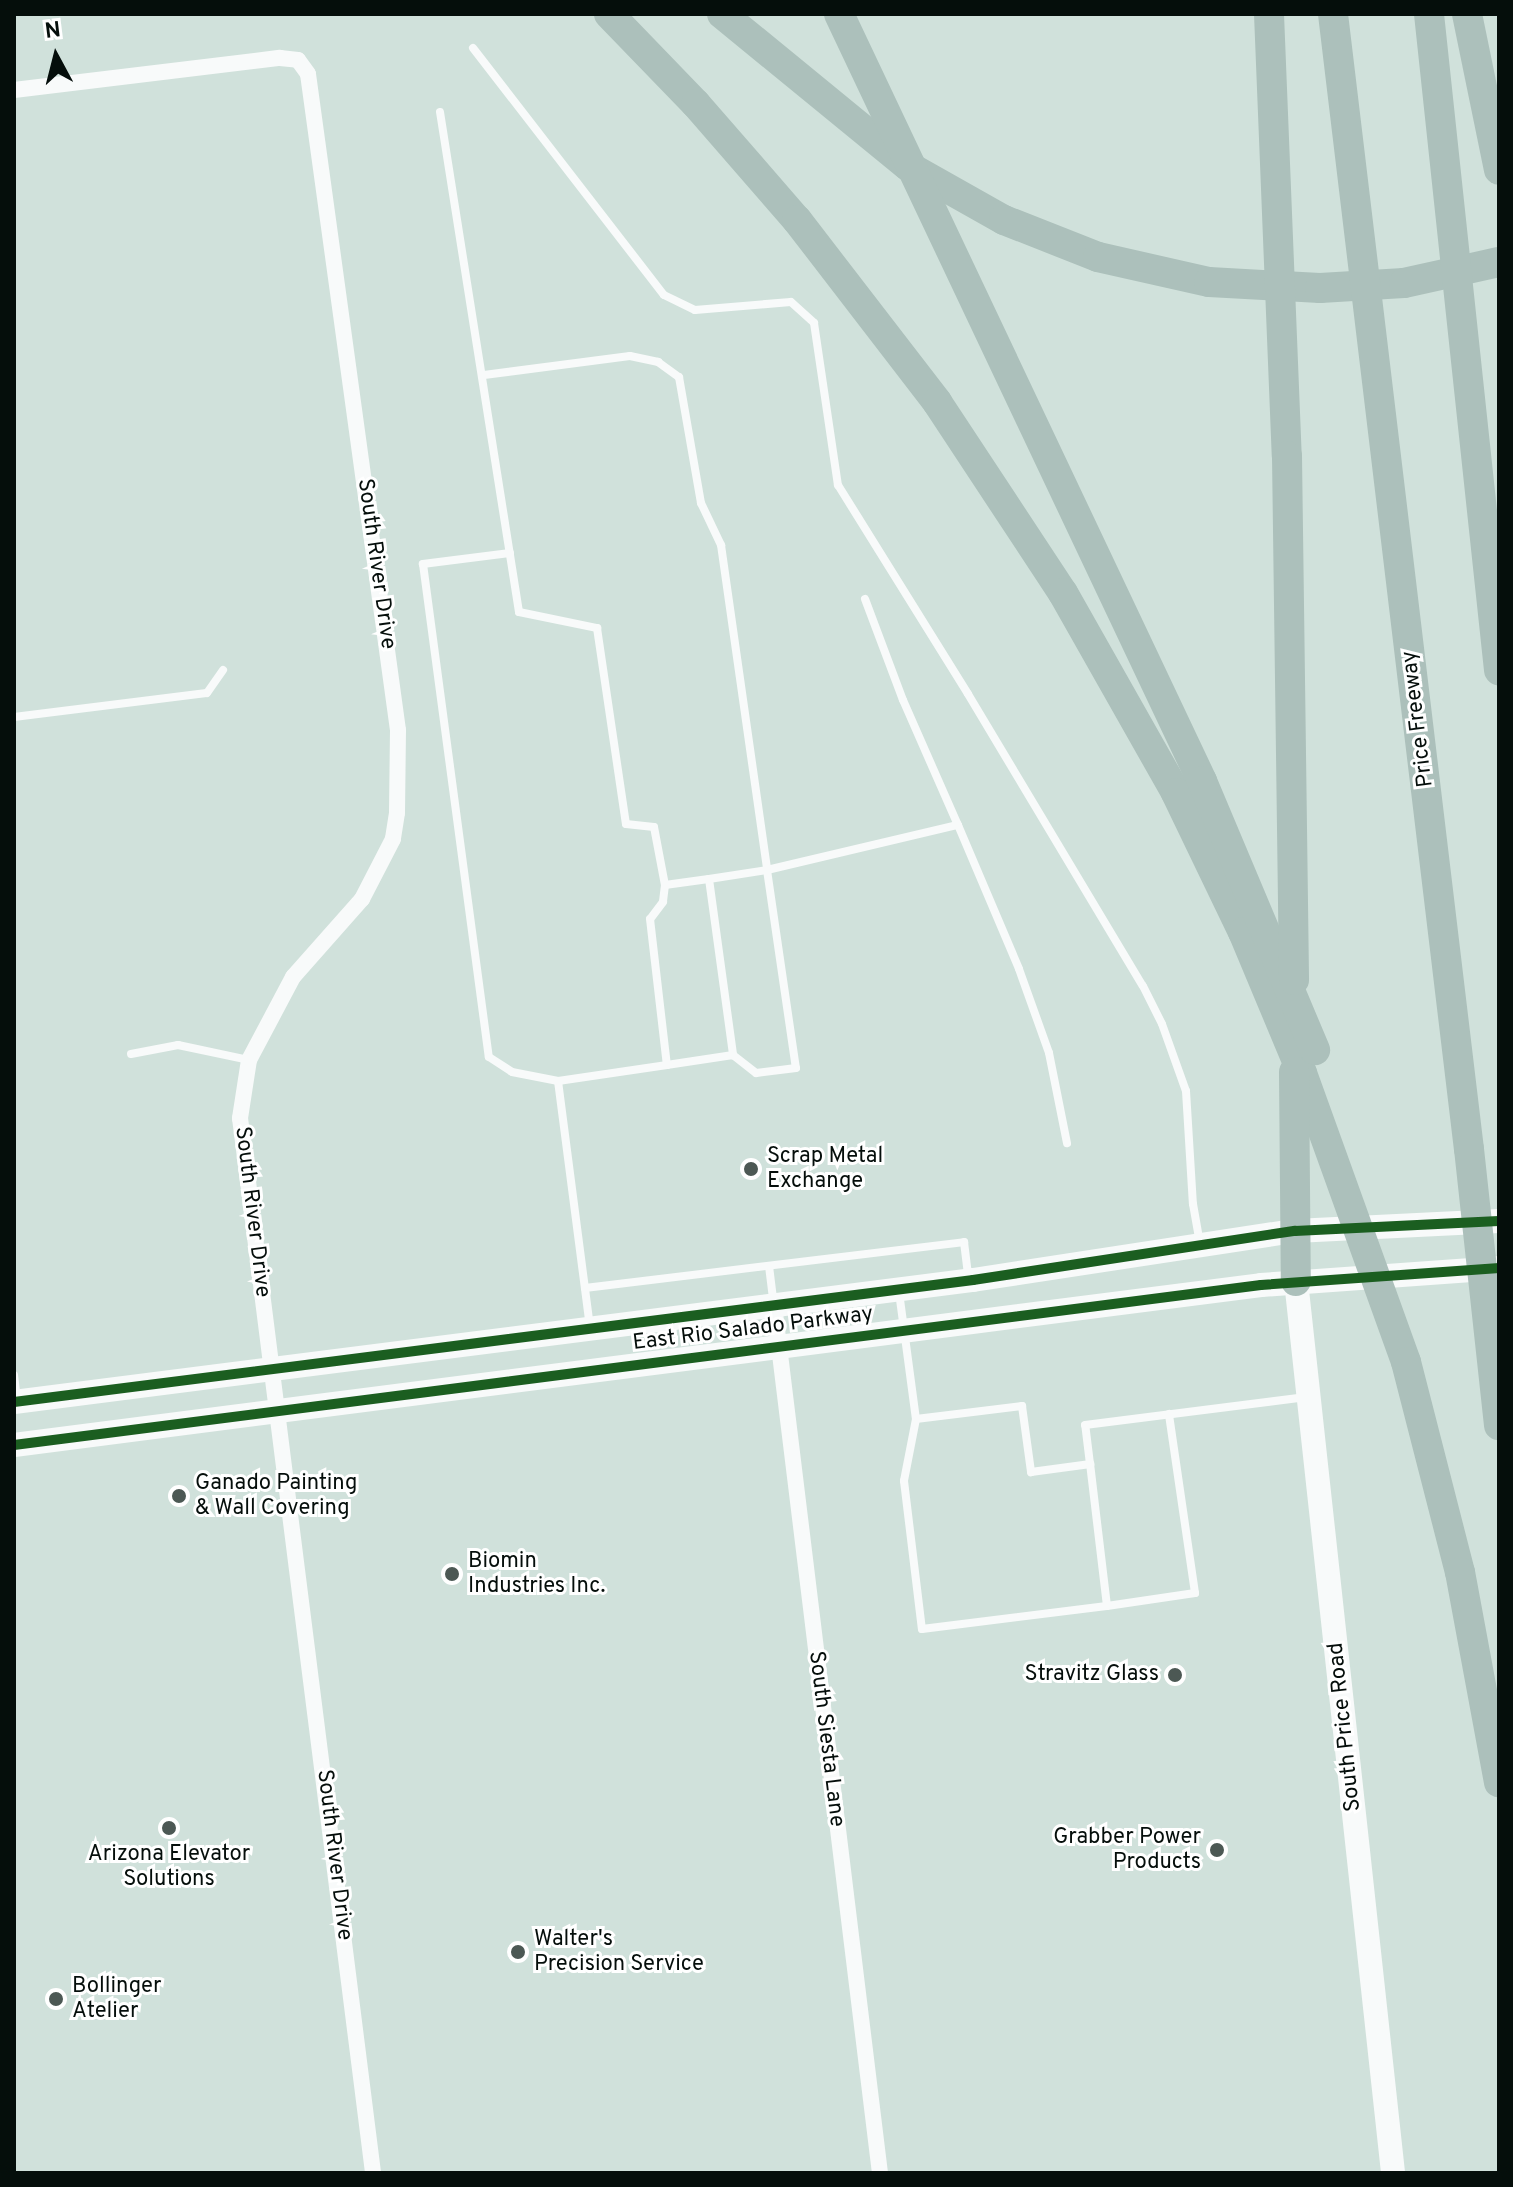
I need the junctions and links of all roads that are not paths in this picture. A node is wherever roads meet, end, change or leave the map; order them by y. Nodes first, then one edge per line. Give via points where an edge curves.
1 (609, 14) edge
2 (722, 14) edge
3 (839, 14) edge
4 (1269, 14) edge
5 (1333, 14) edge
6 (1429, 14) edge
7 (1467, 14) edge
8 (473, 48) dead end
9 (14, 90) edge
10 (440, 112) dead end
11 (1499, 170) edge
12 (1499, 262) edge
13 (484, 375) junction
14 (510, 553) junction
15 (865, 599) dead end
16 (223, 670) dead end
17 (1499, 670) edge
18 (14, 717) edge
19 (1174, 758) junction
20 (958, 825) junction
21 (767, 870) junction
22 (709, 879) junction
23 (665, 885) junction
24 (131, 1054) dead end
25 (733, 1055) junction
26 (249, 1060) junction
27 (667, 1065) junction
28 (558, 1081) junction
29 (1067, 1143) dead end
30 (1499, 1221) edge
31 (1295, 1231) junction
32 (1201, 1246) junction
33 (769, 1266) junction
34 (1499, 1268) edge
35 (968, 1281) junction
36 (1296, 1281) junction
37 (585, 1288) junction
38 (899, 1289) junction
39 (774, 1305) junction
40 (590, 1328) junction
41 (905, 1331) junction
42 (779, 1346) junction
43 (273, 1370) junction
44 (14, 1375) edge
45 (1308, 1397) junction
46 (16, 1401) edge
47 (279, 1410) junction
48 (1169, 1414) junction
49 (916, 1419) junction
50 (1499, 1425) edge
51 (14, 1445) edge
52 (1090, 1464) junction
53 (1107, 1606) junction
54 (1499, 1782) edge
55 (373, 2173) edge
56 (880, 2173) edge
57 (1393, 2173) edge

1 - 19 highway via 797,220 928,389
2 - 12 highway via 908,166 1004,220 1098,257 1196,280 1320,288 1404,283
3 - 19 highway via 991,332
4 - 31 highway via 1295,835
5 - 50 highway, Price Freeway
6 - 17 highway
7 - 11 highway
8 - 32 lane via 664,295 695,310 791,302 814,323 838,485 1162,1024 1186,1091
9 - 26 street, South River Drive via 280,58 298,60 308,74 398,730 397,813 393,839 362,899 293,977
10 - 13 lane
13 - 14 lane
13 - 21 lane via 630,356 658,362 679,377 701,503 721,545
14 - 23 lane via 519,612 597,628 626,824 654,827
14 - 28 lane via 423,564 489,1057 512,1072
15 - 20 lane
16 - 18 lane via 207,693
19 - 54 highway via 1285,1030 1417,1396 1468,1610
20 - 21 lane
20 - 29 lane via 1049,1053
21 - 22 lane
21 - 25 lane via 796,1068 756,1073
22 - 23 lane
22 - 25 lane
23 - 27 lane via 663,902 650,919
24 - 26 lane via 178,1045
25 - 27 lane
26 - 43 street, South River Drive via 240,1118
27 - 28 lane
28 - 37 lane
30 - 31 main road, East Rio Salado Parkway
31 - 32 main road, East Rio Salado Parkway
31 - 36 highway
32 - 35 main road, East Rio Salado Parkway
33 - 35 lane via 964,1242
33 - 37 lane
33 - 39 lane
34 - 36 main road, East Rio Salado Parkway
35 - 38 main road, East Rio Salado Parkway
36 - 41 main road, East Rio Salado Parkway
36 - 45 main road, South Price Road
37 - 40 lane
38 - 39 main road, East Rio Salado Parkway
38 - 41 lane
39 - 40 main road, East Rio Salado Parkway
39 - 42 street, South Siesta Lane
40 - 43 main road, East Rio Salado Parkway
41 - 42 main road, East Rio Salado Parkway
41 - 49 lane
42 - 47 main road, East Rio Salado Parkway
42 - 56 street, South Siesta Lane
43 - 46 main road
43 - 47 street, South River Drive
44 - 46 lane
45 - 48 lane
45 - 57 main road, South Price Road
47 - 51 main road, East Rio Salado Parkway
47 - 55 street, South River Drive
48 - 52 lane via 1085,1425
48 - 53 lane via 1195,1593
49 - 52 lane via 1022,1406 1031,1472
49 - 53 lane via 904,1481 922,1629
52 - 53 lane

